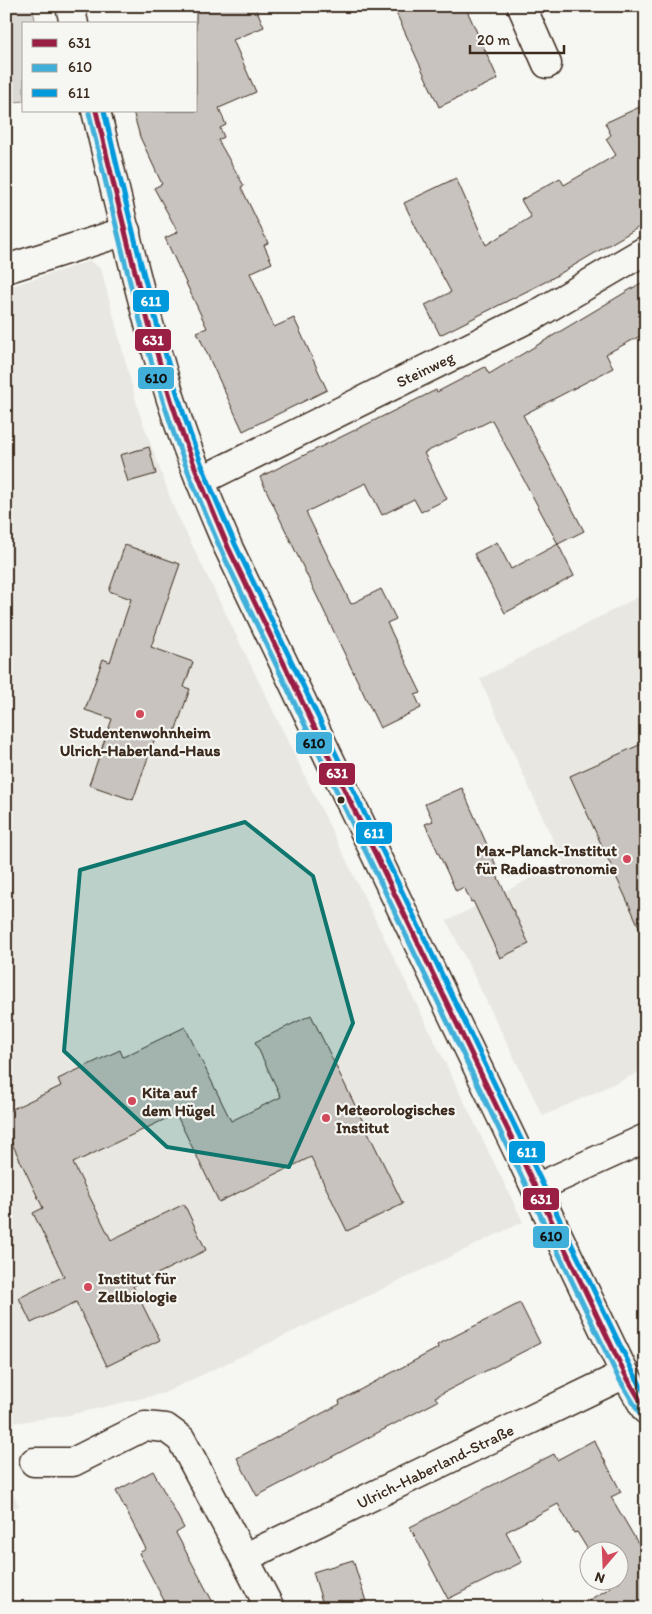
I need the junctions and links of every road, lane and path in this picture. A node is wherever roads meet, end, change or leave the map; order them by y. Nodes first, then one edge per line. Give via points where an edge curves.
1 (70, 6) edge
2 (522, 6) edge
3 (74, 22) edge
4 (546, 64) dead end
5 (96, 112) edge
6 (126, 231) junction
7 (646, 250) edge
8 (6, 269) edge
9 (200, 481) junction
10 (646, 1138) edge
11 (536, 1188) junction
12 (625, 1374) junction
13 (646, 1410) edge
14 (34, 1462) dead end
15 (244, 1558) junction
16 (270, 1608) edge

1 - 3 street
2 - 4 street
5 - 6 street
6 - 8 street
6 - 9 street via 144,308
7 - 9 street, Steinweg via 539,313
9 - 11 street via 232,555
10 - 11 street
11 - 12 street
12 - 13 street
12 - 15 street, Ulrich-Haberland-Straße
14 - 15 street via 73,1462 145,1426 166,1428 181,1439
15 - 16 street

